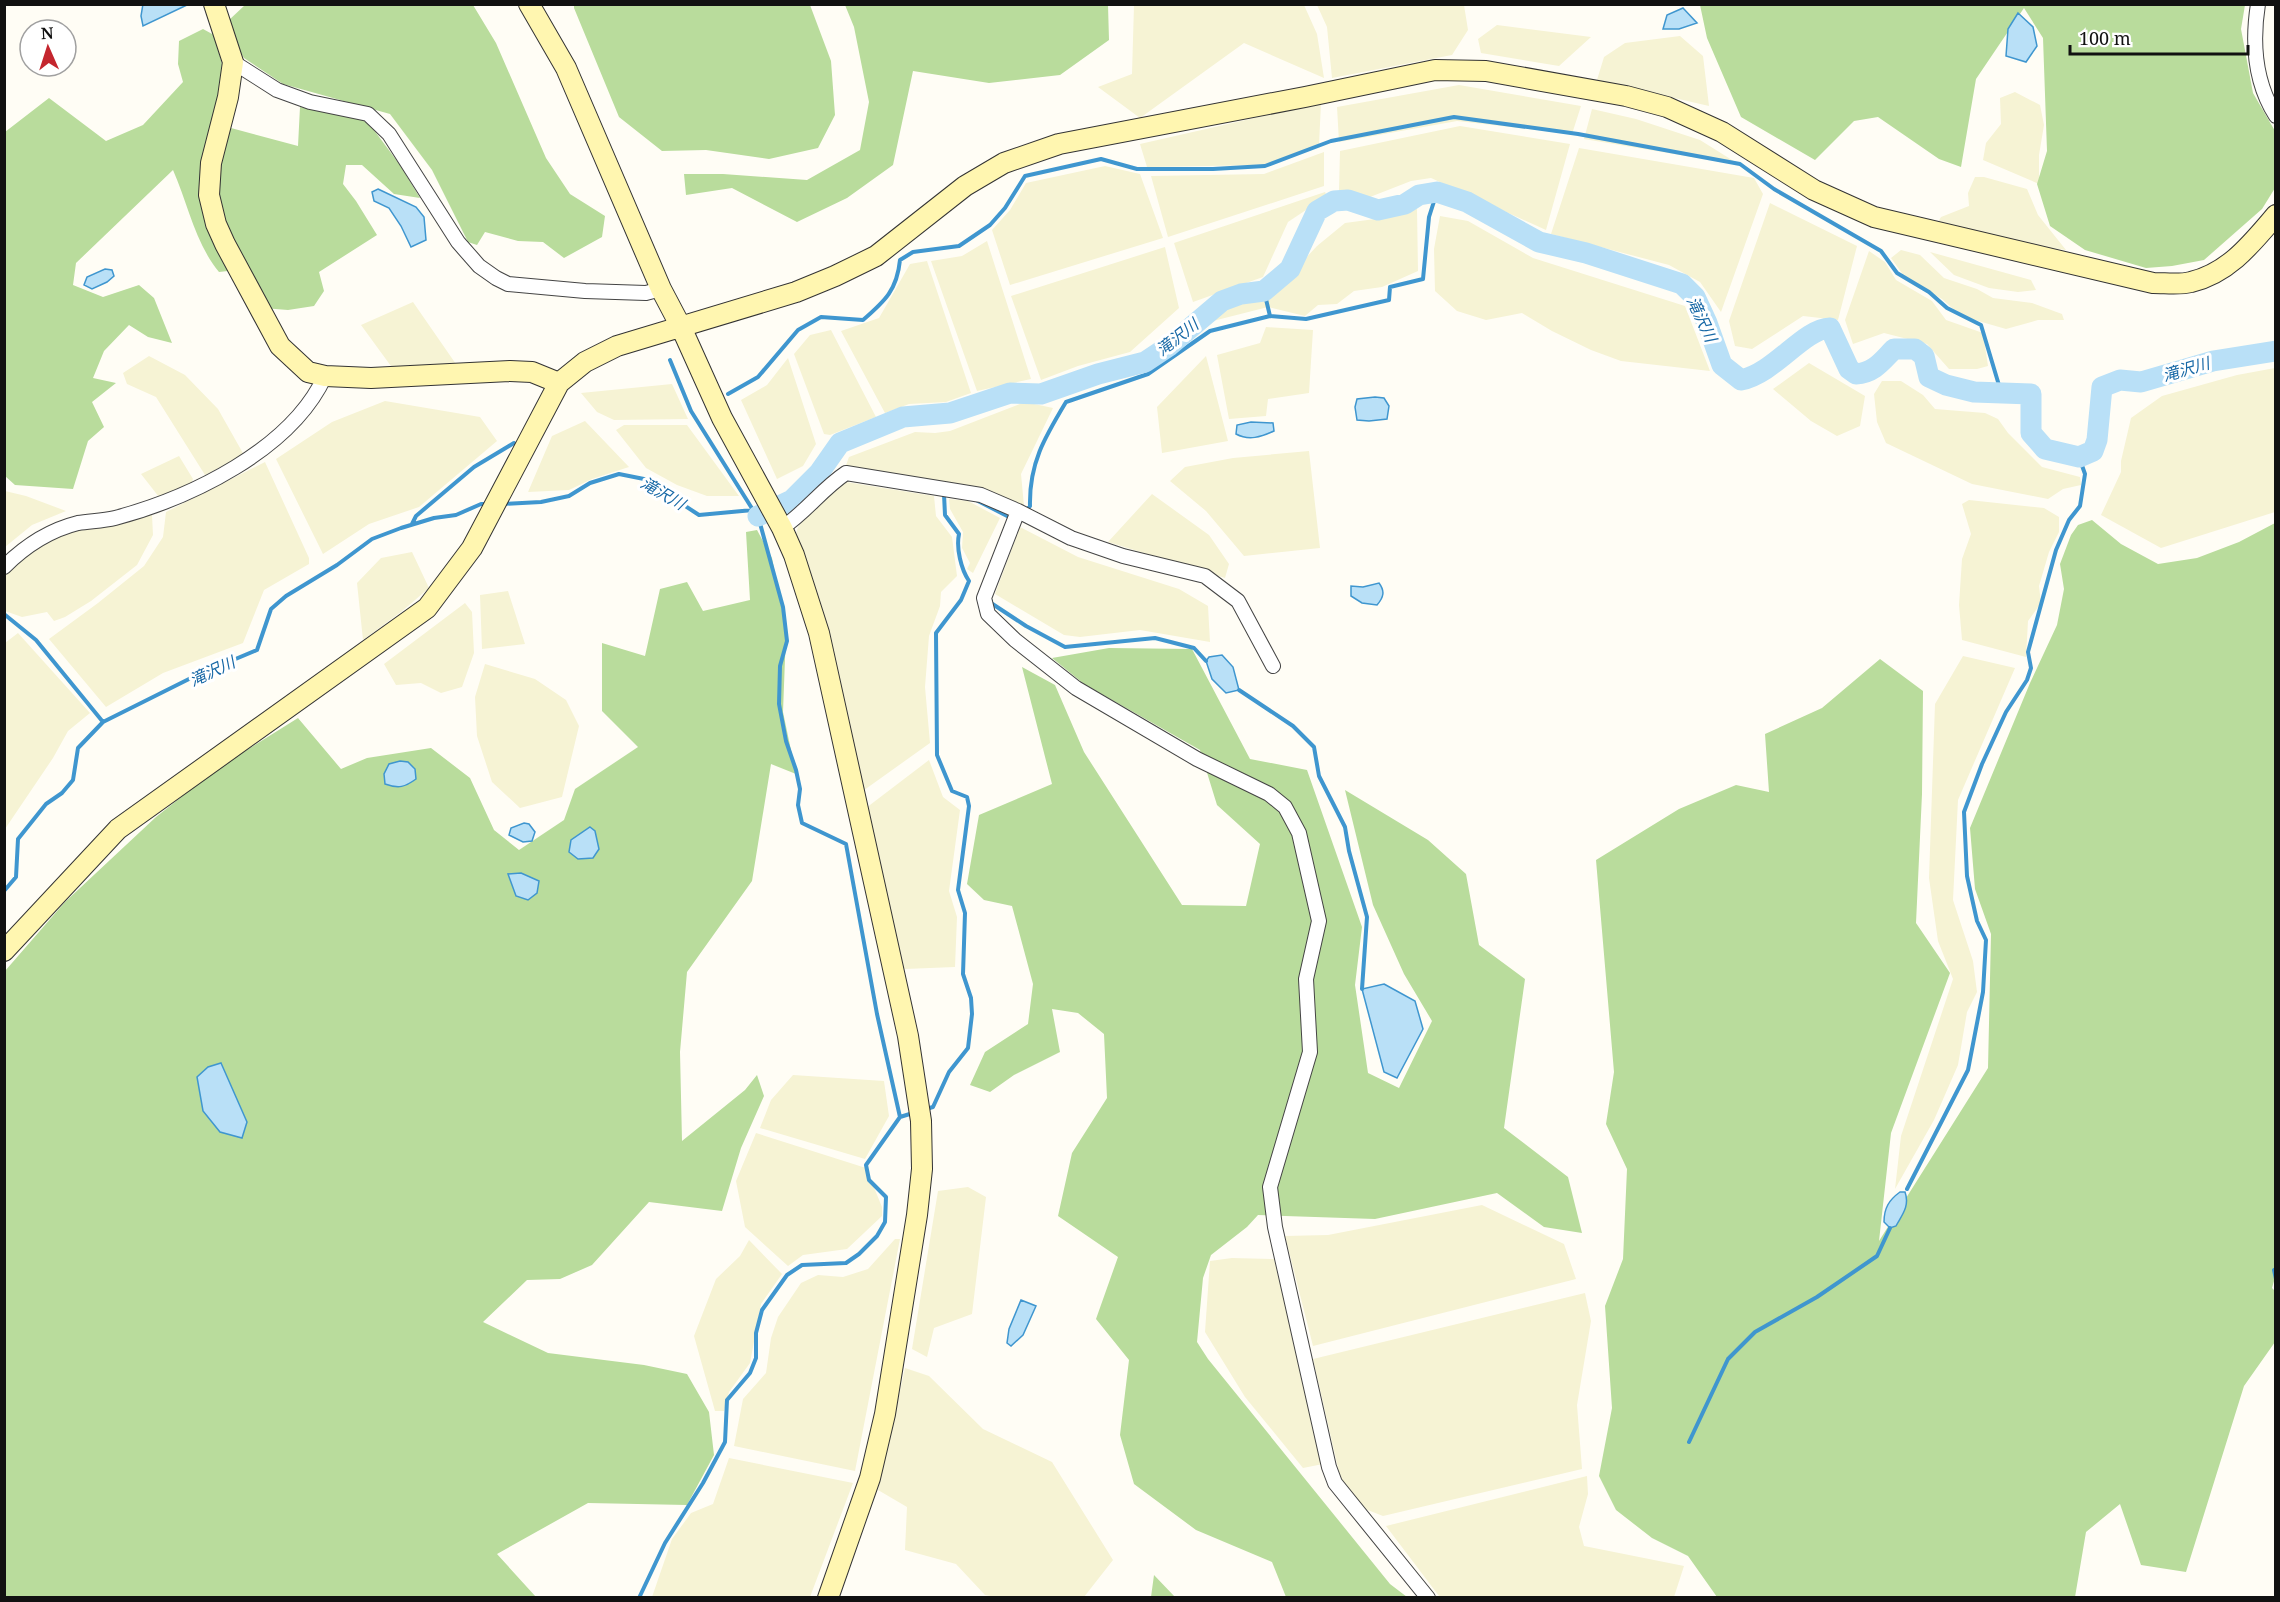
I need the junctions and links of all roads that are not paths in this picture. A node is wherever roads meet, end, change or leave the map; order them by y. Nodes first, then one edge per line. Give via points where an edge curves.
1 (214, 4) edge
2 (529, 4) edge
3 (2258, 4) edge
4 (234, 62) junction
5 (2276, 116) edge
6 (2276, 215) edge
7 (661, 289) junction
8 (681, 327) junction
9 (325, 376) junction
10 (559, 383) junction
11 (1018, 511) junction
12 (782, 528) junction
13 (4, 567) edge
14 (1273, 666) dead end
15 (4, 951) edge
16 (828, 1598) edge
17 (1428, 1598) edge

1 - 4 street
2 - 7 street via 566,68
3 - 5 street via 2256,62 2267,102
4 - 7 street via 277,90 310,102 368,114 389,134 458,242 479,266 508,285 646,293
4 - 9 street via 211,164 209,195 216,224 280,346 308,372
6 - 8 street via 2219,272 2190,282 2153,283 1874,218 1814,190 1722,132 1667,107 1486,71 1435,69 1059,144 1015,159 965,186 876,256 796,292
7 - 8 street
8 - 10 street via 617,346 585,362
8 - 12 street via 722,418
9 - 10 street via 371,378 510,371 532,372
9 - 13 street via 319,390 288,429 208,483 114,518 78,523 50,533 26,547
10 - 15 street via 472,548 426,608 118,829
11 - 12 street via 981,495 945,487 846,473
11 - 14 street via 1071,538 1123,556 1205,576 1238,601
11 - 17 street via 984,598 988,614 1076,688 1197,759 1269,794 1285,807 1299,833 1319,921 1306,979 1310,1052 1270,1187 1275,1227 1335,1483
12 - 16 street via 819,633 908,1036 921,1121 922,1169 917,1215 885,1413 870,1478

